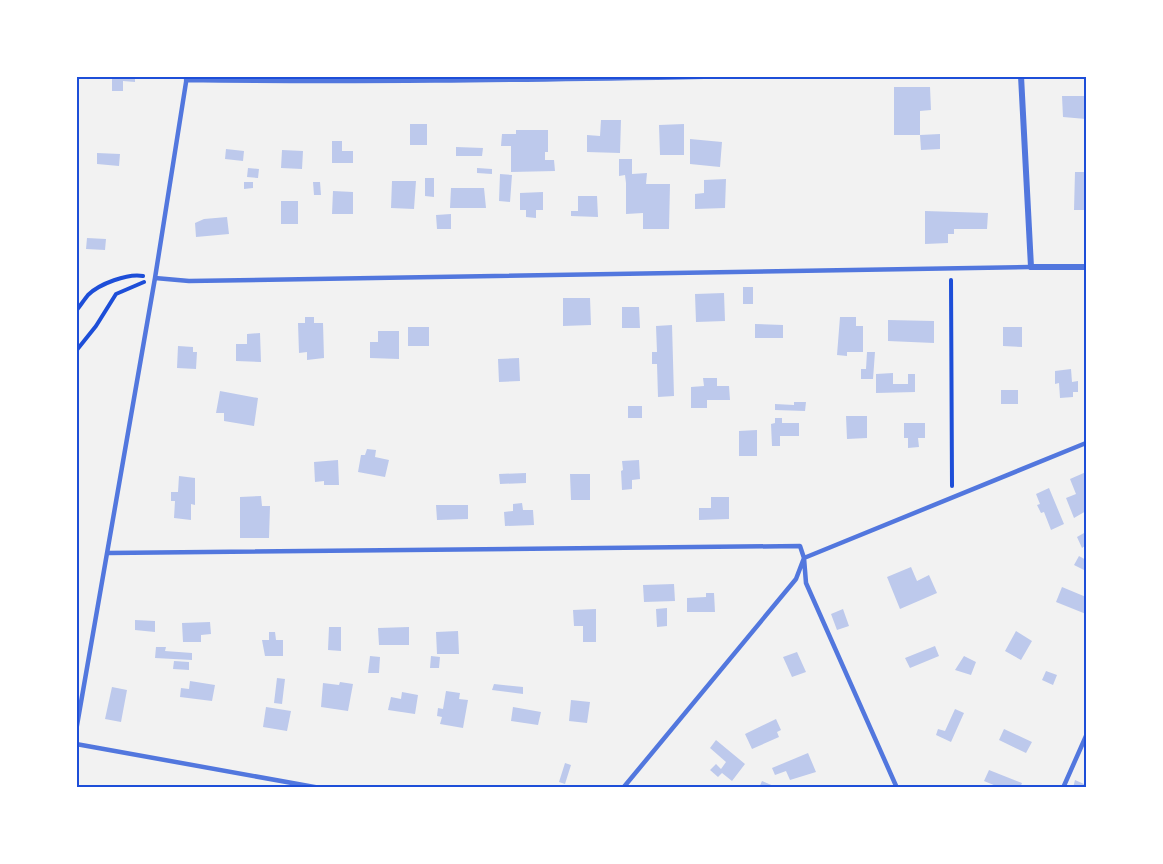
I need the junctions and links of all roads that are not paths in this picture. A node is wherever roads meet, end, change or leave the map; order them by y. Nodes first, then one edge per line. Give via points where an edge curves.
1 (753, 76) edge
2 (1021, 76) edge
3 (186, 78) edge
4 (1031, 267) junction
5 (1086, 267) edge
6 (155, 278) junction
7 (1086, 443) edge
8 (108, 554) junction
9 (804, 558) junction
10 (76, 731) edge
11 (1086, 736) edge
12 (76, 744) edge
13 (320, 788) edge
14 (623, 788) edge
15 (897, 788) edge
16 (1063, 788) edge

1 - 3 lane via 430,81
2 - 4 street
3 - 6 lane
4 - 5 street
4 - 6 lane via 189,282
6 - 8 lane
7 - 9 lane
8 - 9 lane via 800,546
8 - 10 lane
9 - 14 lane via 796,579
9 - 15 lane via 806,583
11 - 16 lane
12 - 13 lane

